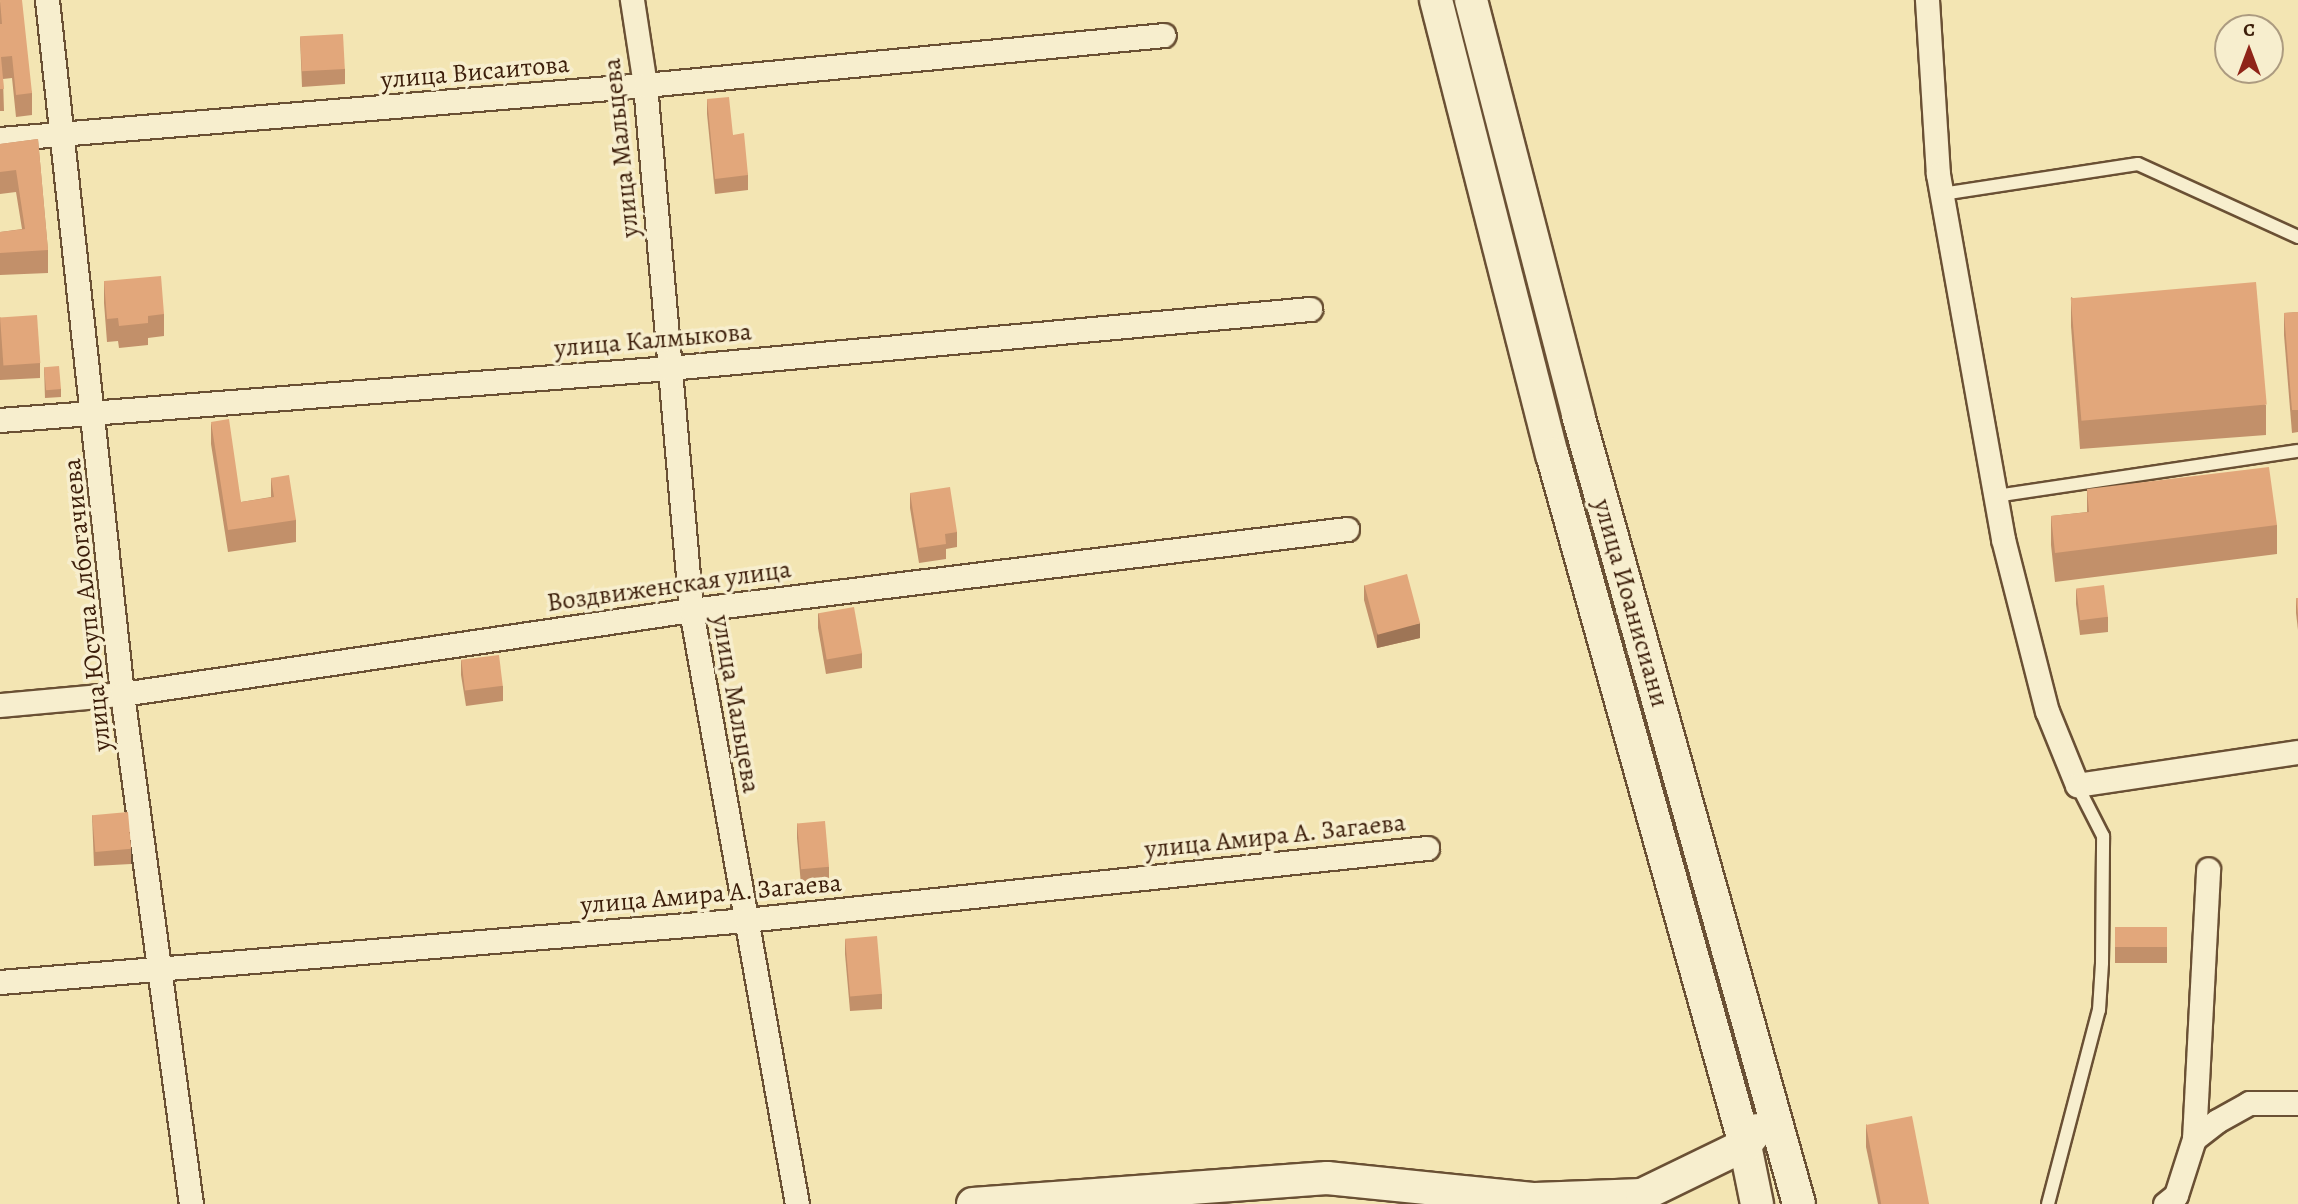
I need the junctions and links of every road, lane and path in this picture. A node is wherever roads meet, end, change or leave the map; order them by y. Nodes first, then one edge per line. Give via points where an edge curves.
1 (47, 0) edge
2 (632, 0) edge
3 (1436, 0) edge
4 (1471, 0) edge
5 (1927, 0) edge
6 (1164, 35) dead end
7 (645, 85) junction
8 (64, 135) junction
9 (0, 139) edge
10 (1942, 194) junction
11 (2298, 237) edge
12 (1310, 309) dead end
13 (669, 368) junction
14 (95, 414) junction
15 (0, 420) edge
16 (2298, 451) edge
17 (1996, 496) junction
18 (1347, 529) dead end
19 (691, 610) junction
20 (122, 694) junction
21 (0, 705) edge
22 (2298, 752) edge
23 (2077, 785) junction
24 (1427, 848) dead end
25 (2208, 869) dead end
26 (746, 920) junction
27 (162, 971) junction
28 (0, 982) edge
29 (2298, 1103) edge
30 (1775, 1106) junction
31 (2194, 1139) junction
32 (1745, 1145) junction
33 (1790, 1158) junction
34 (1063, 1200) edge
35 (191, 1204) edge
36 (797, 1204) edge
37 (973, 1204) edge
38 (1757, 1204) edge
39 (1799, 1204) edge
40 (2048, 1204) edge
41 (2165, 1204) edge

1 - 8 street, улица Юсупа Албогачиева
2 - 7 street, улица Мальцева
3 - 32 main road, улица Иоанисиани via 1552,454
4 - 30 main road, улица Иоанисиани via 1578,415
5 - 10 street via 1931,114
6 - 7 street, улица Висаитова
7 - 8 street, улица Висаитова
7 - 13 street, улица Мальцева
8 - 9 street, улица Висаитова
8 - 14 street, улица Юсупа Албогачиева
10 - 11 lane via 2138,164
10 - 17 street
12 - 13 street, улица Калмыкова
13 - 14 street, улица Калмыкова
13 - 19 street, улица Мальцева
14 - 15 street, улица Калмыкова
14 - 20 street, улица Юсупа Албогачиева
16 - 17 lane
17 - 23 street via 2048,711
18 - 19 street, Воздвиженская улица
19 - 20 street, Воздвиженская улица
19 - 26 street, улица Мальцева
20 - 21 street, Воздвиженская улица
20 - 27 street, улица Юсупа Албогачиева
22 - 23 street
23 - 40 lane via 2103,836 2099,1010
24 - 26 street, улица Амира А. Загаева
25 - 31 street
26 - 27 street, улица Амира А. Загаева
26 - 36 street, улица Мальцева
27 - 28 street, улица Амира А. Загаева
27 - 35 street, улица Юсупа Албогачиева
29 - 31 street via 2249,1103
30 - 32 main road
30 - 33 main road, улица Иоанисиани
31 - 41 street via 2176,1195
32 - 33 main road
32 - 34 main road via 1642,1195 1535,1199 1327,1178
32 - 38 main road, улица Иоанисиани
33 - 39 main road, улица Иоанисиани
34 - 37 main road

